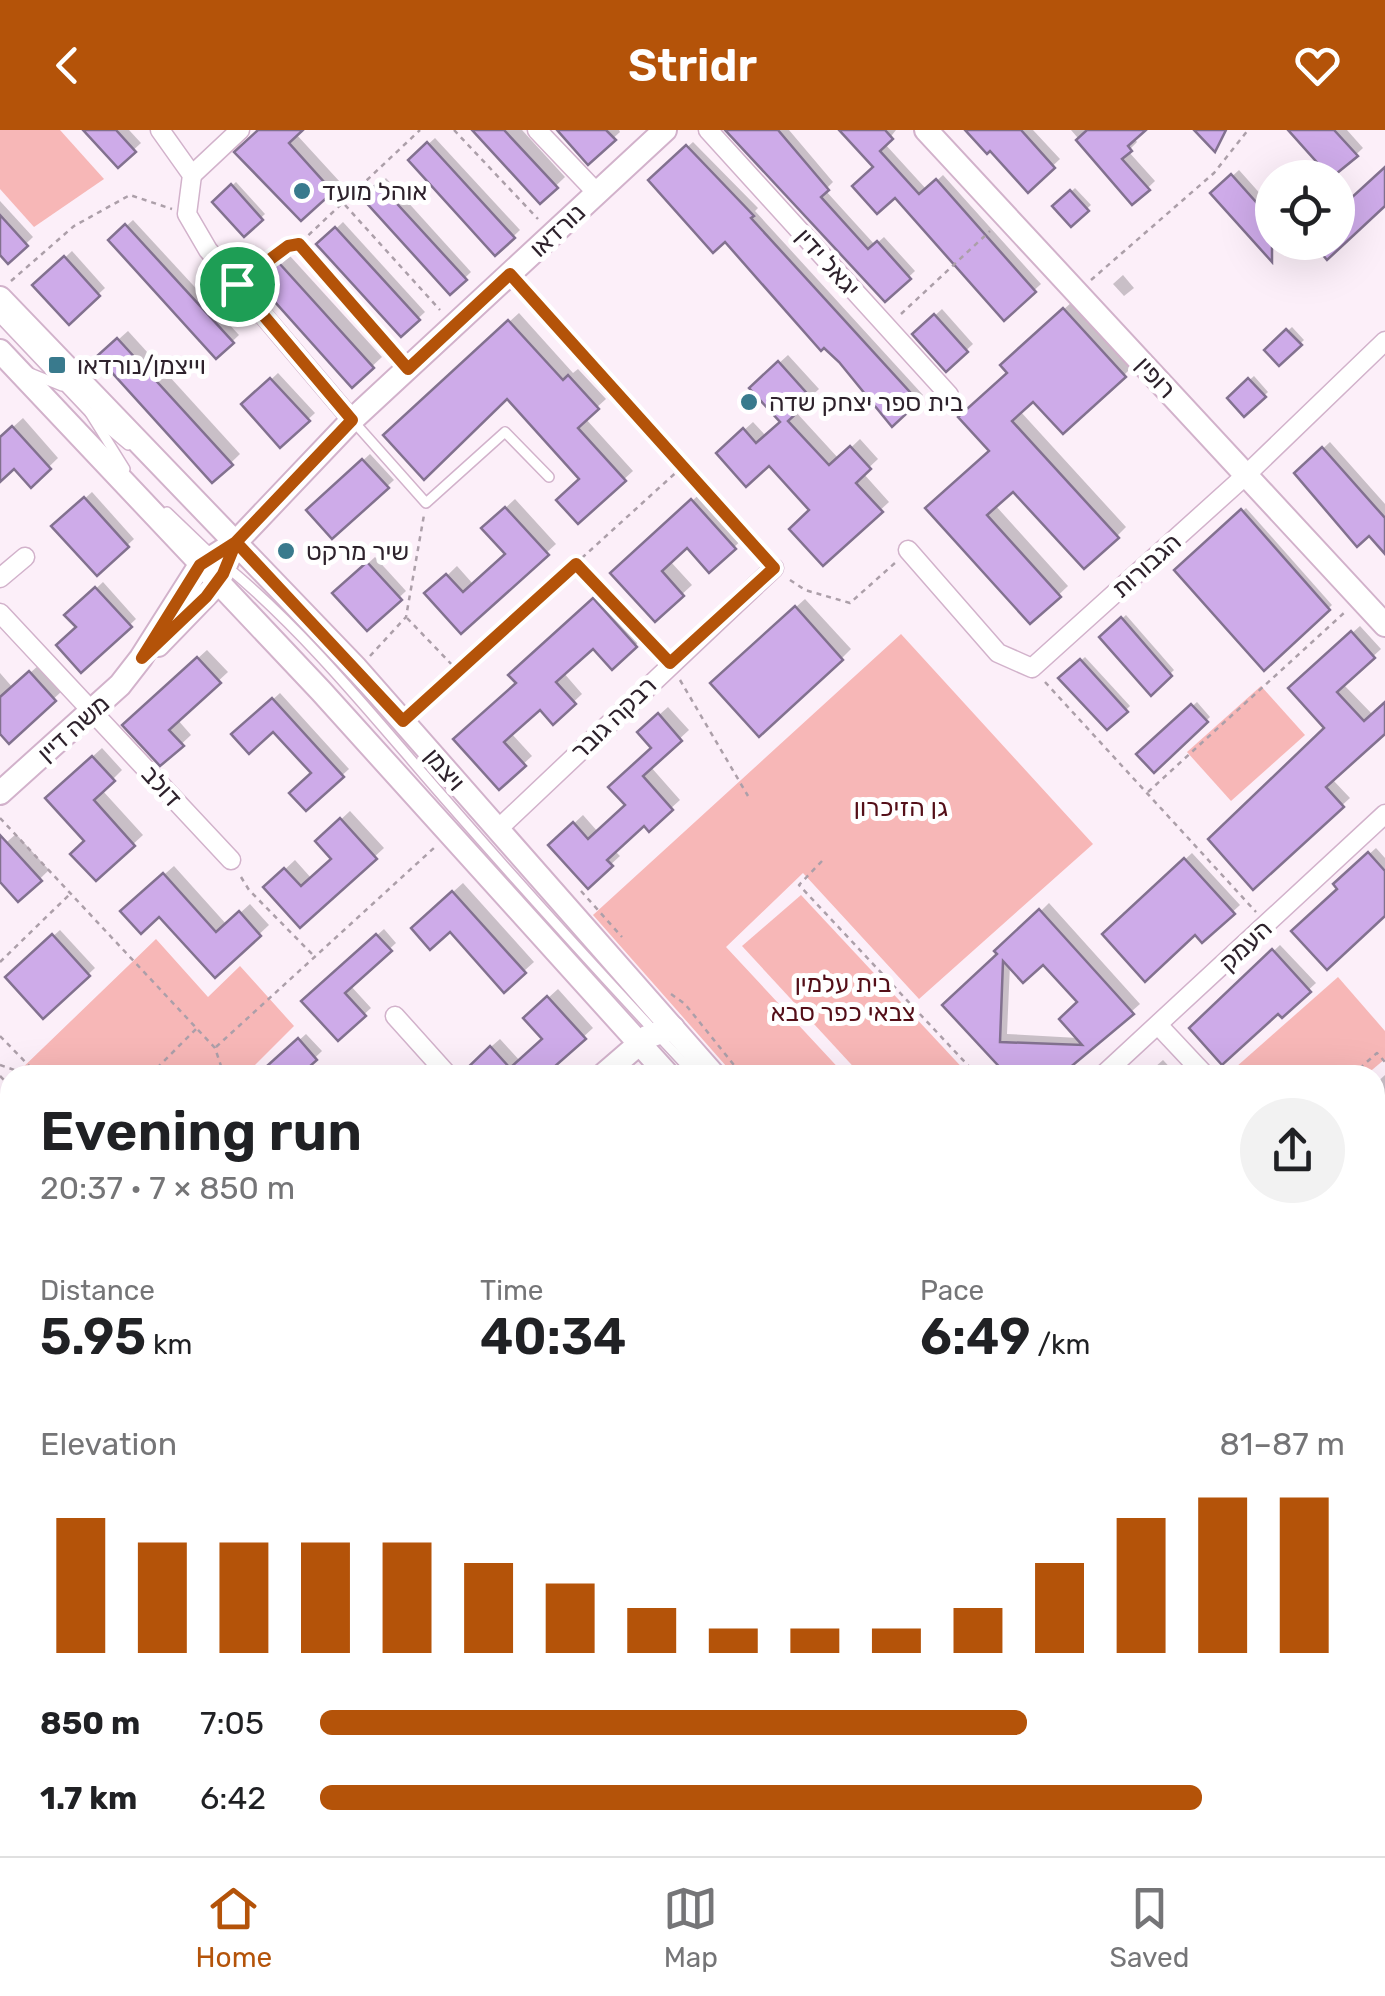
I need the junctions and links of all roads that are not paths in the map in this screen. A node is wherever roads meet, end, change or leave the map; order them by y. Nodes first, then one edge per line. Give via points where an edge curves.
1 (160, 130) edge
2 (240, 130) edge
3 (537, 130) edge
4 (708, 130) edge
5 (926, 130) edge
6 (658, 132) edge
7 (192, 175) junction
8 (597, 193) junction
9 (0, 294) edge
10 (0, 318) edge
11 (1385, 341) edge
12 (8, 359) edge
13 (65, 387) junction
14 (948, 395) dead end
15 (90, 412) junction
16 (352, 420) junction
17 (157, 460) junction
18 (1246, 475) junction
19 (550, 477) dead end
20 (236, 542) junction
21 (908, 550) road end
22 (25, 557) dead end
23 (214, 568) junction
24 (774, 568) road end
25 (0, 578) edge
26 (246, 583) junction
27 (244, 612) junction
28 (0, 613) edge
29 (185, 620) junction
30 (1385, 625) edge
31 (142, 658) junction
32 (94, 711) junction
33 (0, 792) edge
34 (1385, 814) edge
35 (497, 830) junction
36 (231, 860) road end
37 (580, 954) junction
38 (394, 1016) dead end
39 (1159, 1026) junction
40 (656, 1035) junction
41 (439, 1065) edge
42 (616, 1065) edge
43 (665, 1065) edge
44 (685, 1065) edge
45 (700, 1065) edge
46 (1114, 1065) edge
47 (1196, 1065) edge

1 - 7 street
2 - 7 street
3 - 8 street
4 - 14 street, יגאל ידין
5 - 18 main road, רופין
6 - 8 main road, נורדאו
7 - 16 street via 187,214 208,250
8 - 16 main road, נורדאו
9 - 17 main road, ויצמן
10 - 13 lane
11 - 18 street, הגבורות
12 - 13 lane
12 - 23 main road, ויצמן
13 - 15 lane
15 - 17 lane
15 - 23 lane via 128,472
16 - 19 lane via 426,504 505,432
16 - 20 main road, נורדאו
17 - 20 main road, ויצמן
18 - 21 street, הגבורות via 1032,668 998,653
18 - 30 main road, רופין
20 - 23 main road, משה דיין
20 - 26 lane
20 - 35 main road, ויצמן
22 - 25 street
23 - 26 lane
23 - 27 main road, ויצמן
23 - 29 main road, משה דיין
23 - 31 main road, משה דיין
24 - 35 street, רבקה גובר
26 - 37 lane
27 - 29 main road via 215,608
27 - 40 main road, ויצמן via 450,834
28 - 32 street, דולב
29 - 31 main road, משה דיין
31 - 32 main road, משה דיין
32 - 33 main road, משה דיין
32 - 36 street, דולב
34 - 39 street, העמק
35 - 40 main road, ויצמן
37 - 40 lane
37 - 40 lane
38 - 41 street
39 - 46 street, העמק
39 - 47 street
40 - 42 main road
40 - 43 main road, ויצמן
40 - 44 lane
40 - 45 main road, ויצמן

